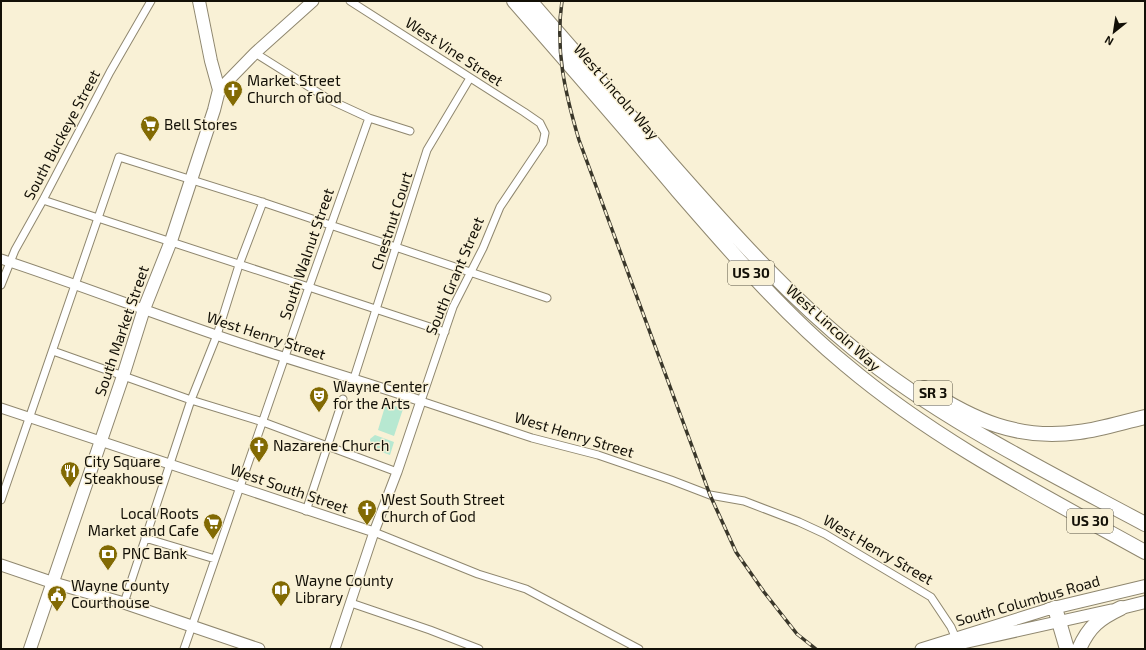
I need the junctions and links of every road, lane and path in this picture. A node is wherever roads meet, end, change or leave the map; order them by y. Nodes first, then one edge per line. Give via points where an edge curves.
1 (151, 1) edge
2 (199, 1) edge
3 (313, 1) edge
4 (350, 1) edge
5 (514, 1) edge
6 (530, 1) edge
7 (255, 53) junction
8 (470, 78) junction
9 (219, 90) junction
10 (524, 112) joint
11 (369, 118) junction
12 (410, 131) dead end
13 (192, 181) junction
14 (43, 200) junction
15 (262, 202) junction
16 (97, 217) junction
17 (331, 225) junction
18 (171, 241) junction
19 (397, 247) junction
20 (756, 258) junction
21 (5, 261) edge
22 (239, 265) junction
23 (471, 273) junction
24 (1, 285) edge
25 (76, 285) junction
26 (309, 287) junction
27 (547, 298) dead end
28 (144, 309) junction
29 (377, 309) junction
30 (445, 332) junction
31 (217, 336) junction
32 (53, 351) junction
33 (285, 358) junction
34 (123, 376) junction
35 (354, 378) junction
36 (343, 399) dead end
37 (191, 400) junction
38 (421, 401) junction
39 (1, 408) edge
40 (29, 416) junction
41 (1145, 416) edge
42 (263, 422) junction
43 (101, 441) junction
44 (327, 445) junction
45 (170, 464) junction
46 (397, 472) junction
47 (239, 487) junction
48 (1035, 491) junction
49 (1, 500) edge
50 (306, 510) junction
51 (1145, 524) edge
52 (374, 532) junction
53 (145, 538) junction
54 (1145, 552) edge
55 (1145, 558) edge
56 (215, 560) junction
57 (1, 565) edge
58 (54, 583) junction
59 (1145, 586) edge
60 (124, 602) junction
61 (1145, 602) edge
62 (351, 603) junction
63 (1052, 608) junction
64 (1122, 608) junction
65 (1056, 623) junction
66 (193, 626) junction
67 (957, 641) junction
68 (30, 649) edge
69 (184, 649) edge
70 (259, 649) edge
71 (335, 649) edge
72 (479, 649) edge
73 (639, 649) edge
74 (921, 649) edge
75 (936, 649) edge
76 (1060, 649) edge
77 (1067, 649) edge
78 (1079, 649) edge

1 - 14 street, South Buckeye Street via 110,72
2 - 9 main road
3 - 7 main road
4 - 8 street, West Vine Street
5 - 48 highway, West Lincoln Way / US 30 via 709,226 804,328 844,364 901,408 950,441
6 - 20 highway, West Lincoln Way / US 30 via 712,211
7 - 9 main road
7 - 11 street via 330,100
8 - 10 street, West Vine Street
8 - 19 street, Chestnut Court via 427,150
9 - 13 main road, South Market Street
10 - 23 street, South Grant Street via 540,123 546,132 543,143 500,207
11 - 12 street
11 - 17 street, South Walnut Street
13 - 15 street
13 - 16 street via 119,157
13 - 18 main road, South Market Street
14 - 16 street
14 - 21 street, South Buckeye Street
15 - 17 street
15 - 22 street
16 - 18 street
16 - 25 street
17 - 19 street
17 - 26 street, South Walnut Street
18 - 22 street
18 - 28 main road, South Market Street
19 - 23 street
19 - 29 street, Chestnut Court
20 - 41 highway, SR 3 via 856,342 929,391 986,422 1011,430 1047,435 1096,429
20 - 51 highway, West Lincoln Way / US 30 via 830,329 899,382 1023,458
21 - 24 street, South Buckeye Street
21 - 25 street, West Henry Street
22 - 26 street
22 - 31 street
23 - 27 street
23 - 30 street, South Grant Street via 453,307
25 - 28 street, West Henry Street
25 - 32 street
26 - 29 street
26 - 33 street, South Walnut Street
28 - 31 street, West Henry Street
28 - 34 main road, South Market Street
29 - 30 street
29 - 35 street, Chestnut Court
30 - 38 street, South Grant Street
31 - 33 street, West Henry Street
31 - 37 street
32 - 34 street
32 - 40 street
33 - 35 street, West Henry Street
33 - 42 street, South Walnut Street
34 - 37 street
34 - 43 main road, South Market Street
35 - 38 street, West Henry Street
36 - 44 street
37 - 42 street
37 - 45 street
38 - 46 street, South Grant Street
38 - 67 street, West Henry Street via 532,438 598,455 710,495 744,501 799,522 825,534 931,597 951,626
39 - 40 street, West South Street
40 - 43 street, West South Street
40 - 49 street
42 - 44 street
42 - 47 street, South Walnut Street
43 - 45 street, West South Street
43 - 58 main road, South Market Street
44 - 46 street
44 - 50 street
45 - 47 street, West South Street
45 - 53 street
46 - 52 street, South Grant Street
47 - 50 street, West South Street
47 - 56 street, South Walnut Street
48 - 54 highway, West Lincoln Way / US 30
48 - 55 highway via 1059,510
50 - 52 street, West South Street
52 - 62 street, South Grant Street
52 - 73 street, West South Street via 478,574 526,589
53 - 56 street
53 - 60 street
56 - 66 street, South Walnut Street
57 - 58 main road
58 - 60 main road
58 - 68 main road, South Market Street
59 - 63 main road, South Columbus Road
60 - 66 main road
61 - 64 main road, South Columbus Road
62 - 71 street, South Grant Street
62 - 72 street
63 - 65 highway
63 - 67 main road, South Columbus Road
64 - 65 main road, South Columbus Road
64 - 78 highway via 1097,622
65 - 67 main road, South Columbus Road
65 - 76 highway
65 - 77 highway
66 - 69 street, South Walnut Street
66 - 70 main road
67 - 74 main road, South Columbus Road
67 - 75 main road, South Columbus Road

